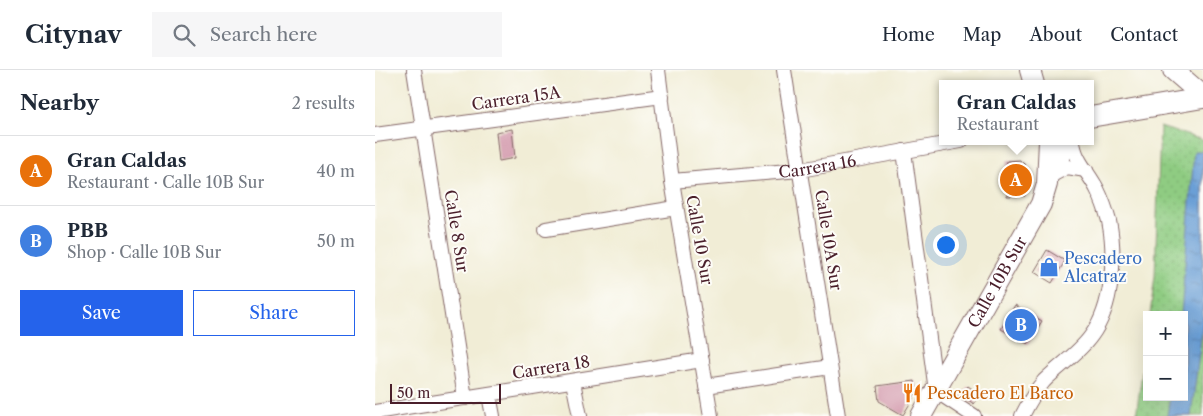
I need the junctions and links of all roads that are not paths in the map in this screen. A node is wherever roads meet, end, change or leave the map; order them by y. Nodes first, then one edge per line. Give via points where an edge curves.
1 (414, 70) edge
2 (658, 70) edge
3 (786, 70) edge
4 (1173, 70) edge
5 (662, 96) junction
6 (1203, 97) edge
7 (1094, 116) edge
8 (423, 128) junction
9 (375, 135) edge
10 (940, 145) edge
11 (1049, 145) edge
12 (1065, 145) edge
13 (1074, 145) edge
14 (903, 152) junction
15 (800, 170) junction
16 (1086, 170) junction
17 (1049, 180) junction
18 (672, 181) junction
19 (676, 208) junction
20 (546, 229) dead end
21 (703, 360) junction
22 (830, 367) junction
23 (573, 382) junction
24 (706, 386) junction
25 (936, 391) junction
26 (489, 395) junction
27 (465, 398) junction
28 (375, 412) edge
29 (493, 416) edge
30 (580, 416) edge
31 (711, 416) edge
32 (838, 416) edge
33 (921, 416) edge
34 (974, 416) edge
35 (1022, 416) edge

1 - 8 street, Calle 8 Sur
2 - 5 street, Calle 10 Sur
3 - 15 street, Calle 10A Sur
4 - 6 main road
5 - 8 street, Carrera 15A
5 - 18 street, Calle 10 Sur
6 - 7 main road
8 - 9 street, Carrera 15A
8 - 27 street, Calle 8 Sur
10 - 14 street, Carrera 16
11 - 17 main road, Calle 10B Sur
12 - 17 main road
13 - 16 street
14 - 15 street, Carrera 16
14 - 25 street
15 - 18 street, Carrera 16
15 - 22 street, Calle 10A Sur
16 - 17 street via 1067,167
16 - 35 street via 1106,211 1112,242 1113,265 1104,311 1092,335 1040,386
17 - 25 main road, Calle 10B Sur via 1038,210
18 - 19 street, Calle 10 Sur
19 - 20 street
19 - 21 street, Calle 10 Sur
21 - 23 street, Carrera 18
21 - 24 street, Calle 10 Sur
22 - 24 street
22 - 32 street, Calle 10A Sur
23 - 26 street, Carrera 18
23 - 30 street
24 - 31 street, Calle 10 Sur
25 - 33 main road, Calle 10B Sur
25 - 34 street
26 - 27 street, Carrera 18
26 - 29 street
27 - 28 street, Carrera 18

